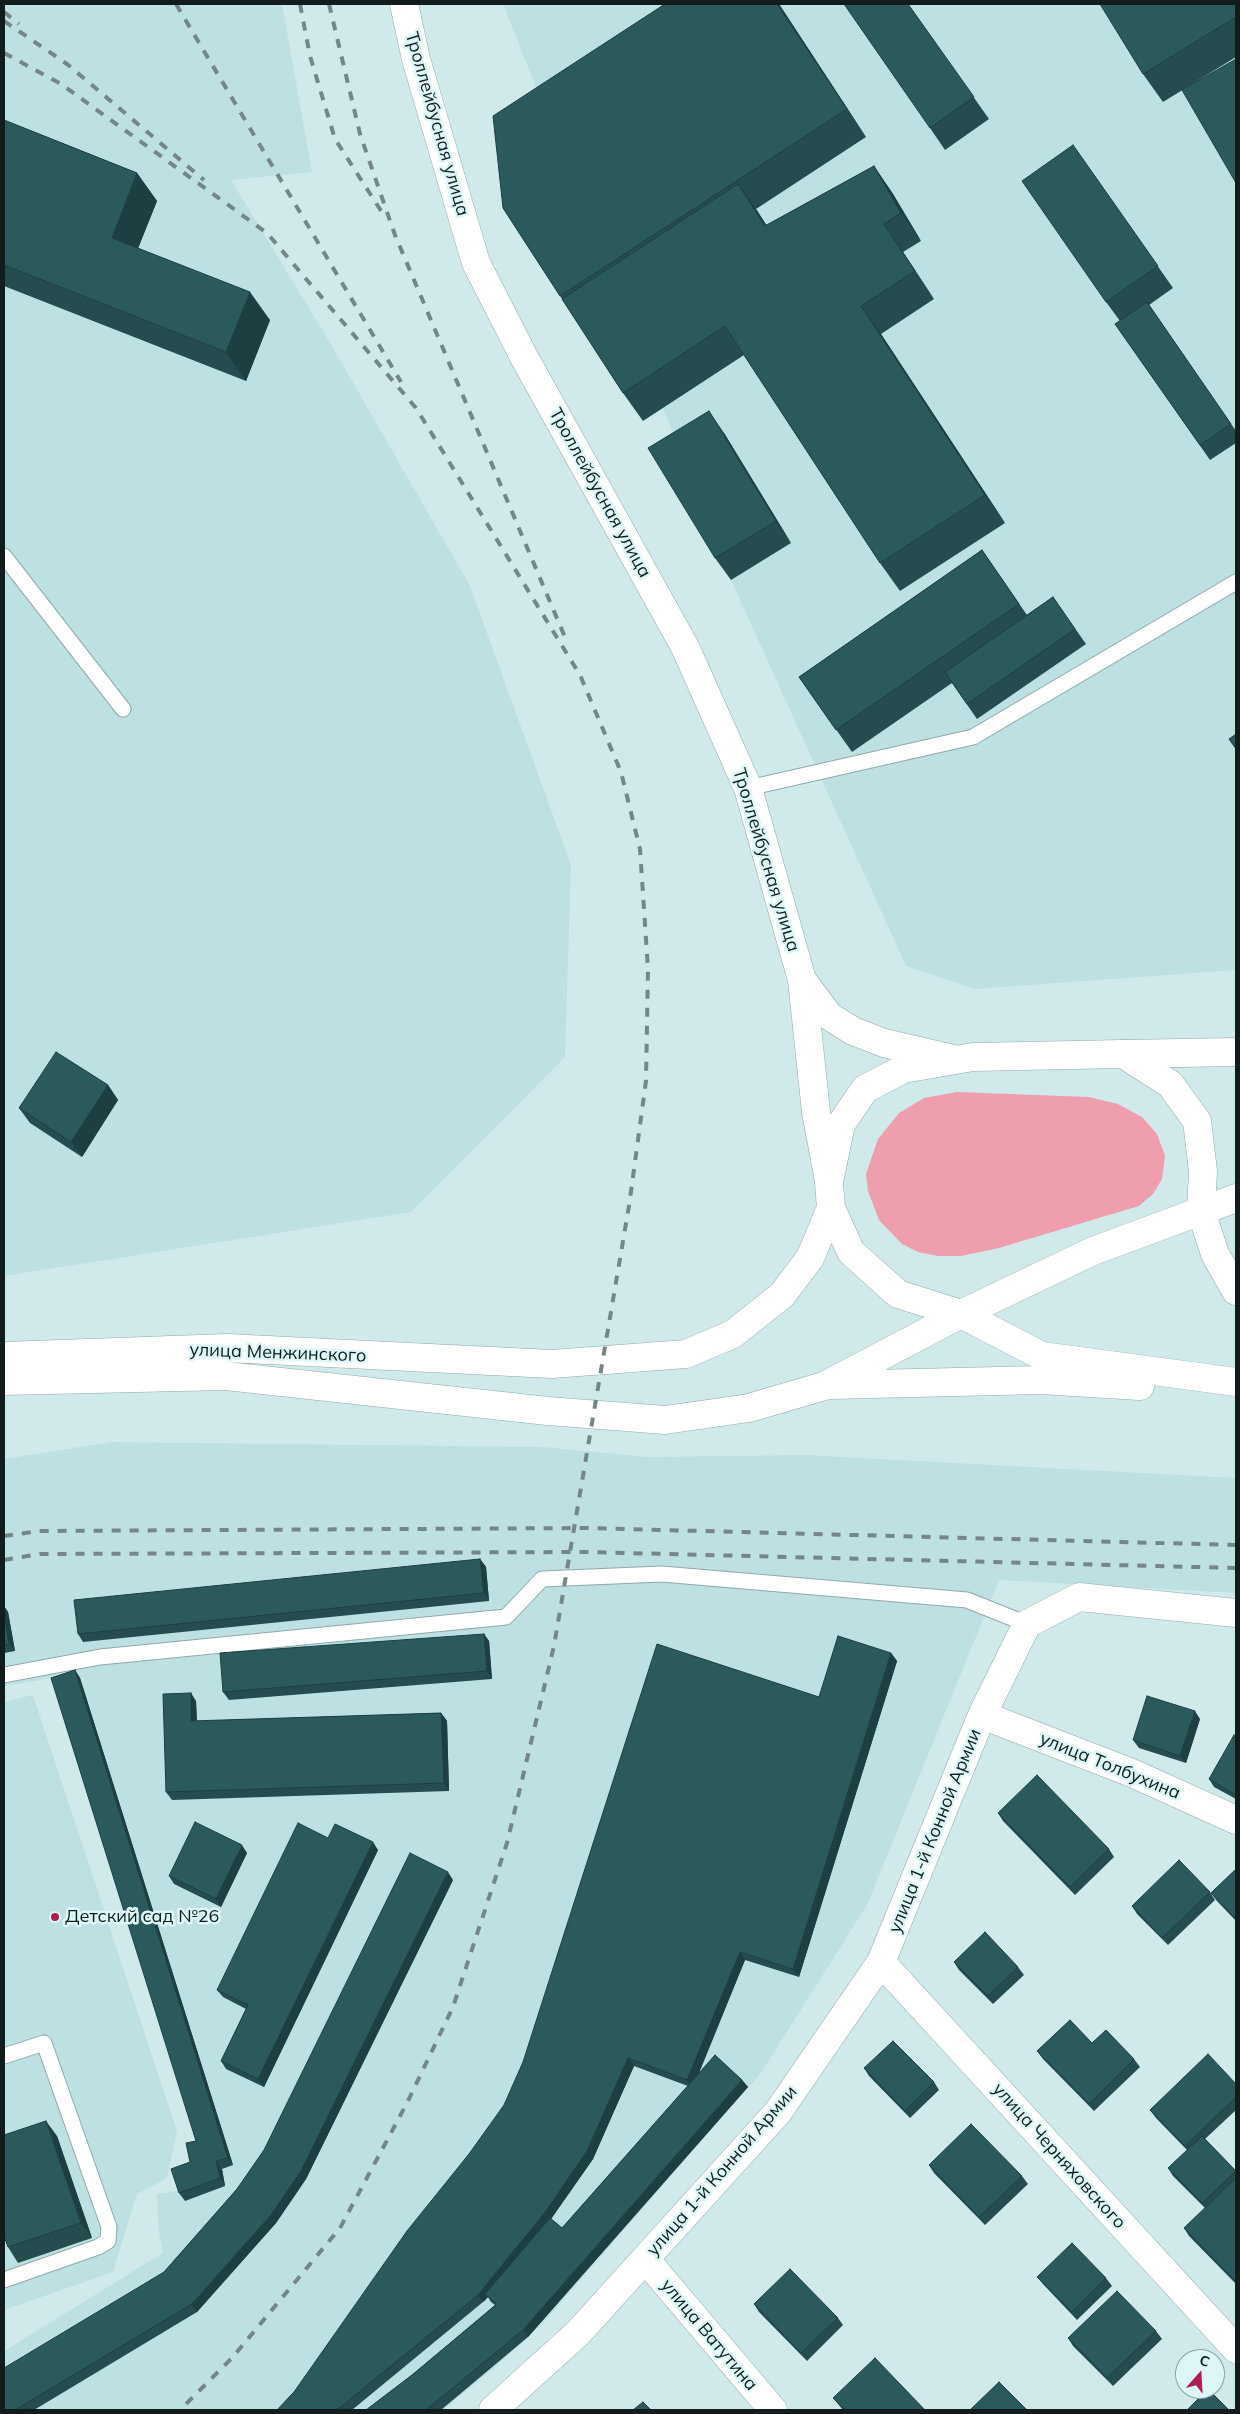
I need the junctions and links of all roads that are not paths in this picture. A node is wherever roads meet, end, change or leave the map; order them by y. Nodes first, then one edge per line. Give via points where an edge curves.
1 (404, 4) edge
2 (4, 556) edge
3 (1236, 582) edge
4 (123, 709) dead end
5 (748, 788) junction
6 (802, 980) junction
7 (1236, 1052) edge
8 (1123, 1054) junction
9 (952, 1059) junction
10 (830, 1195) junction
11 (1236, 1198) edge
12 (1201, 1211) junction
13 (1236, 1292) edge
14 (961, 1314) junction
15 (4, 1356) edge
16 (4, 1381) edge
17 (1236, 1382) edge
18 (824, 1386) junction
19 (1236, 1392) edge
20 (1236, 1613) edge
21 (1027, 1624) junction
22 (4, 1675) edge
23 (982, 1715) junction
24 (1236, 1820) edge
25 (881, 1962) junction
26 (4, 2056) edge
27 (646, 2260) junction
28 (4, 2280) edge
29 (1236, 2349) edge
30 (493, 2410) edge
31 (773, 2410) edge

1 - 5 main road, Троллейбусная улица via 416,59 476,263 685,647
2 - 4 lane
3 - 5 lane via 972,737
5 - 6 main road, Троллейбусная улица
6 - 9 main road, Троллейбусная улица via 829,1016 853,1031
6 - 10 main road, Троллейбусная улица via 816,1112
7 - 8 main road
8 - 9 main road
8 - 12 main road via 1170,1084 1197,1121 1203,1171
9 - 10 main road, улица Менжинского via 903,1069 865,1089 841,1124
10 - 14 main road, Троллейбусная улица via 851,1252 898,1294
10 - 15 main road, улица Менжинского via 810,1258 782,1295 733,1334 686,1354 552,1364 227,1348
11 - 12 main road
12 - 13 main road via 1215,1254
12 - 14 main road via 1092,1251
14 - 17 main road, Троллейбусная улица via 1042,1356
14 - 18 main road
16 - 18 main road, улица Менжинского via 226,1376 548,1411 666,1420 749,1408
18 - 19 main road via 1040,1380
20 - 21 main road via 1080,1597
21 - 22 lane via 967,1600 662,1574 542,1579 506,1617 100,1657
21 - 23 main road, улица 1-й Конной Армии
23 - 24 main road, улица Толбухина via 1132,1773
23 - 25 main road, улица 1-й Конной Армии
25 - 27 main road, улица 1-й Конной Армии via 778,2112
25 - 29 main road, улица Черняховского
26 - 28 lane via 44,2043 109,2227 108,2242
27 - 30 main road, улица 1-й Конной Армии via 578,2333
27 - 31 main road, улица Ватутина

